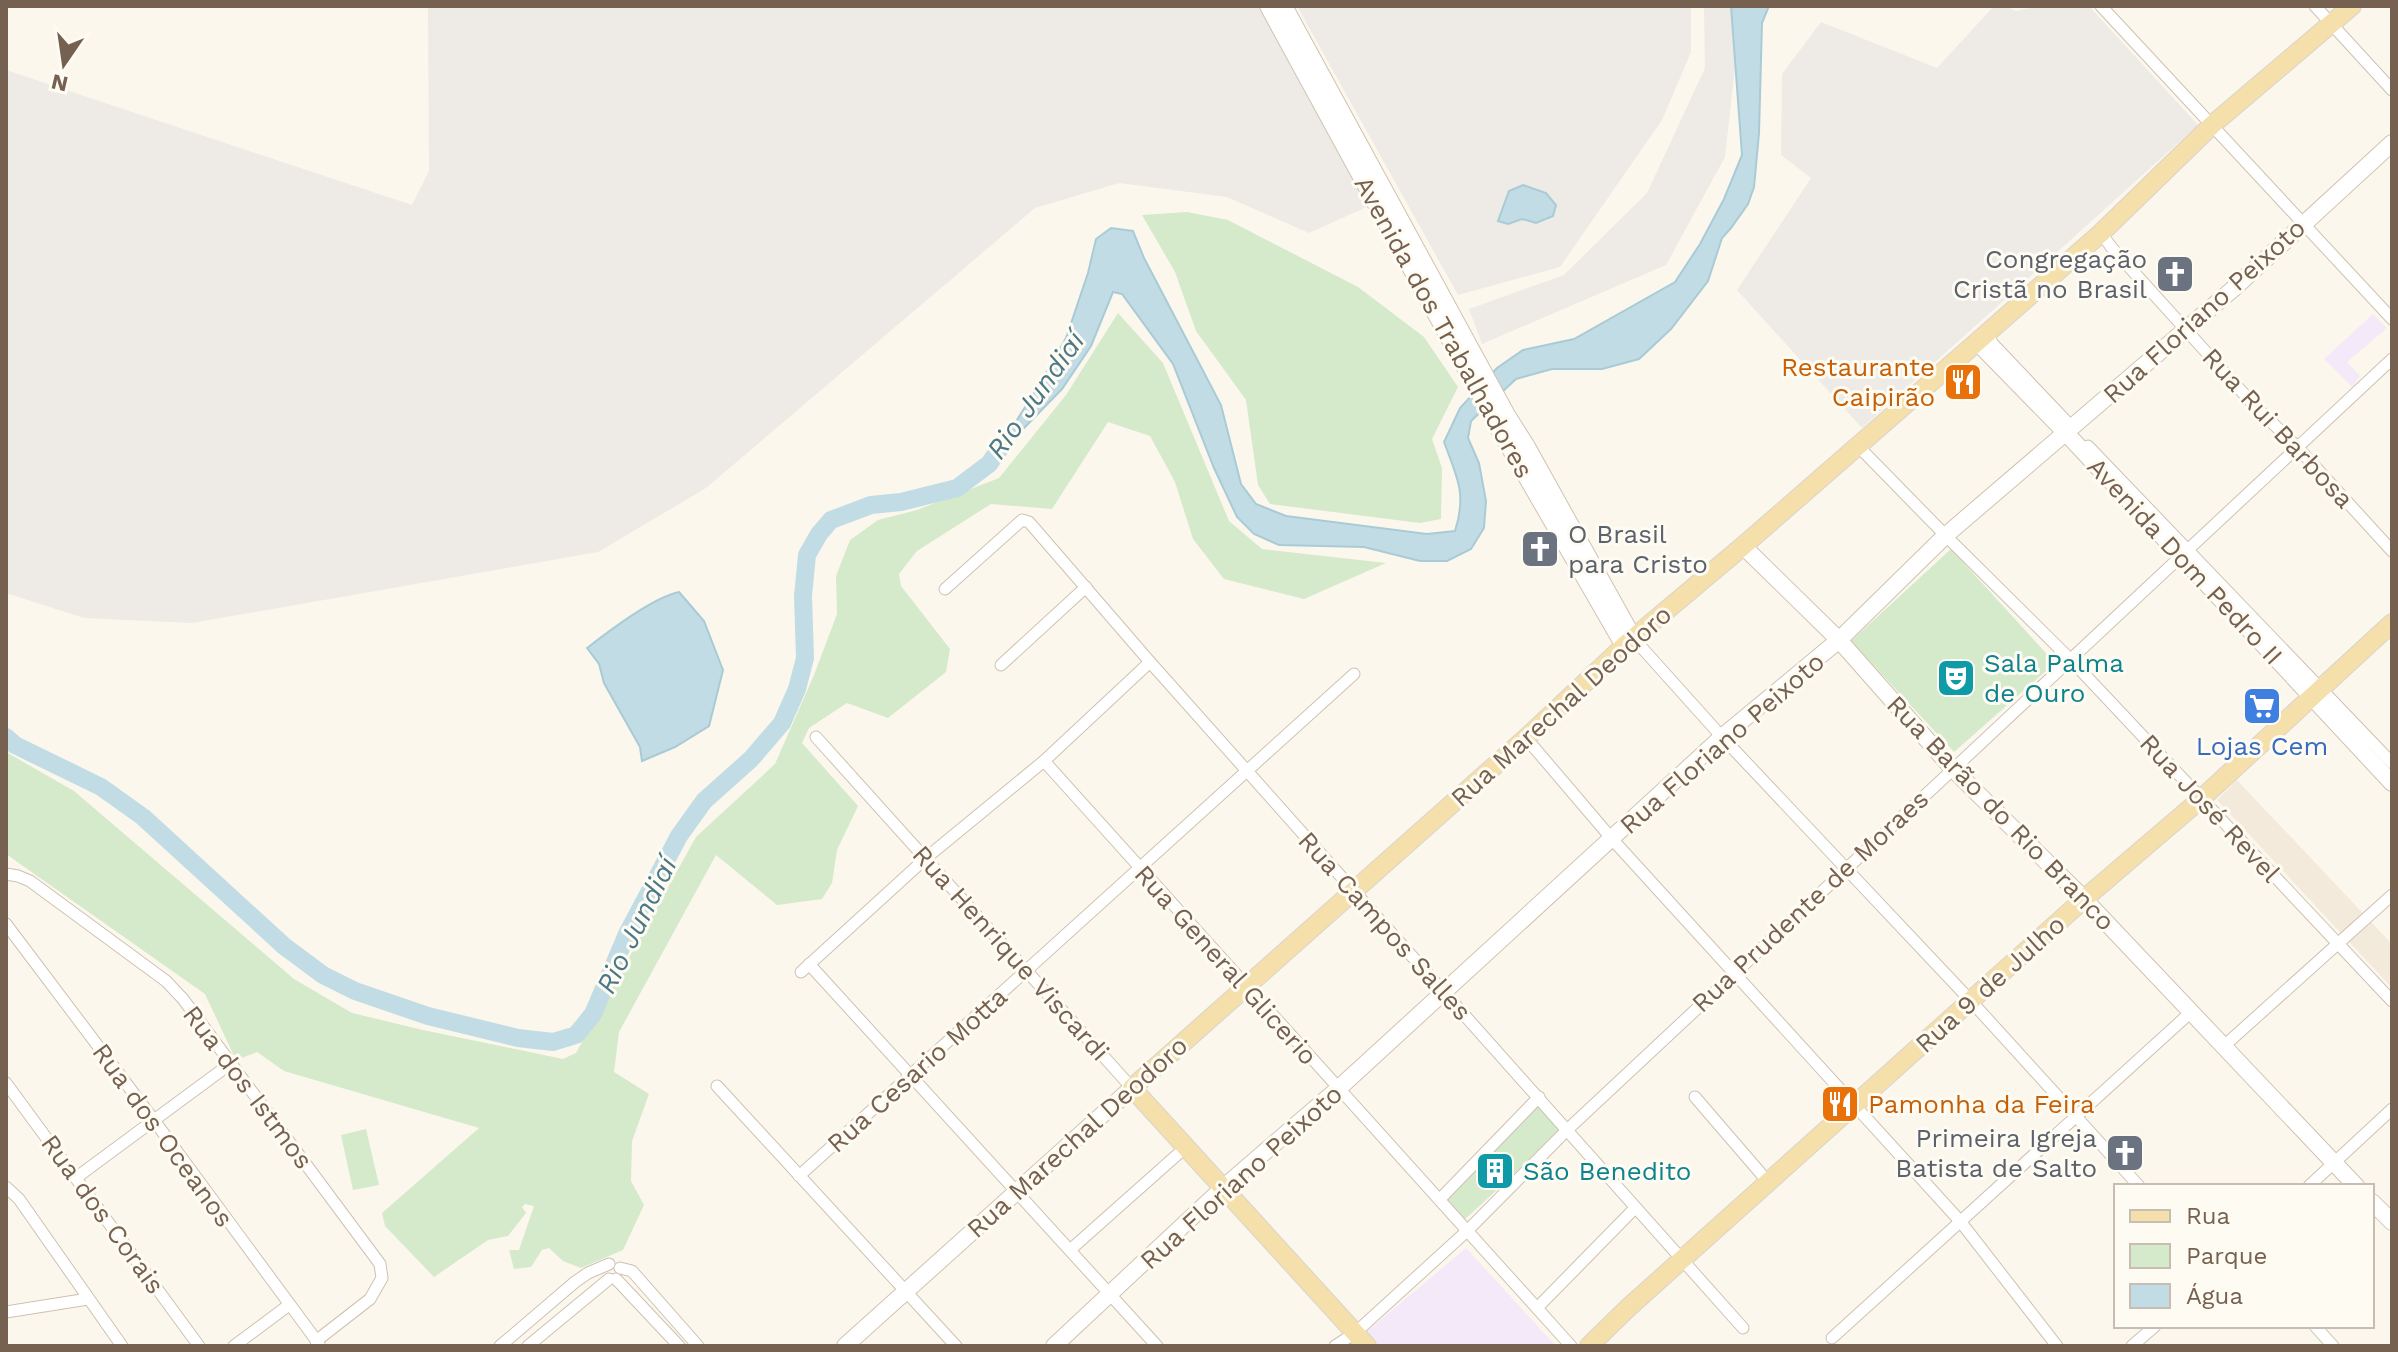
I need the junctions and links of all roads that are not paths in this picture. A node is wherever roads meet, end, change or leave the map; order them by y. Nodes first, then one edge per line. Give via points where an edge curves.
1 (1268, 6) edge
2 (1284, 6) edge
3 (2101, 6) edge
4 (2315, 6) edge
5 (2352, 6) edge
6 (2331, 24) junction
7 (2392, 90) edge
8 (2212, 125) junction
9 (2392, 143) edge
10 (2303, 224) junction
11 (2101, 233) junction
12 (2392, 319) edge
13 (2185, 329) junction
14 (1982, 337) junction
15 (2392, 359) edge
16 (1470, 361) junction
17 (2069, 430) junction
18 (1858, 446) junction
19 (2298, 448) junction
20 (1945, 536) junction
21 (1743, 546) junction
22 (2392, 551) edge
23 (2183, 552) junction
24 (1086, 587) junction
25 (945, 589) dead end
26 (2392, 623) edge
27 (1839, 640) junction
28 (1629, 642) junction
29 (2071, 660) junction
30 (1150, 662) junction
31 (1001, 665) dead end
32 (1354, 674) dead end
33 (2316, 693) junction
34 (816, 737) dead end
35 (1722, 737) junction
36 (1526, 738) junction
37 (1044, 761) junction
38 (2392, 763) edge
39 (1952, 768) junction
40 (1248, 771) junction
41 (2392, 783) edge
42 (2201, 799) junction
43 (1612, 839) junction
44 (926, 858) junction
45 (1846, 867) junction
46 (1139, 869) junction
47 (6, 874) edge
48 (1353, 891) junction
49 (2392, 895) edge
50 (2084, 899) junction
51 (6, 924) edge
52 (2337, 943) junction
53 (1027, 970) junction
54 (1734, 974) junction
55 (1245, 986) junction
56 (1444, 991) junction
57 (1971, 1001) junction
58 (2392, 1001) edge
59 (2190, 1013) junction
60 (2224, 1046) junction
61 (230, 1064) junction
62 (911, 1077) junction
63 (6, 1083) edge
64 (717, 1086) dead end
65 (1132, 1088) junction
66 (1339, 1088) junction
67 (1539, 1097) junction
68 (1695, 1097) dead end
69 (1855, 1107) junction
70 (2392, 1109) edge
71 (2076, 1116) junction
72 (153, 1119) junction
73 (1567, 1130) junction
74 (1187, 1146) junction
75 (2334, 1163) junction
76 (799, 1176) junction
77 (77, 1177) junction
78 (1769, 1183) junction
79 (2137, 1184) edge
80 (2311, 1184) edge
81 (2354, 1184) edge
82 (6, 1187) edge
83 (1224, 1187) junction
84 (1018, 1191) junction
85 (1440, 1199) junction
86 (2374, 1204) edge
87 (1635, 1208) junction
88 (1960, 1221) junction
89 (2392, 1222) edge
90 (1467, 1231) junction
91 (1070, 1250) junction
92 (1682, 1260) junction
93 (616, 1275) junction
94 (637, 1277) junction
95 (906, 1292) junction
96 (1111, 1295) junction
97 (88, 1299) junction
98 (289, 1305) junction
99 (1537, 1308) junction
100 (6, 1312) edge
101 (1743, 1328) dead end
102 (2153, 1328) edge
103 (2317, 1328) edge
104 (1832, 1338) dead end
105 (1361, 1339) edge
106 (318, 1343) edge
107 (693, 1345) edge
108 (122, 1346) edge
109 (199, 1346) edge
110 (234, 1346) edge
111 (500, 1346) edge
112 (528, 1346) edge
113 (679, 1346) edge
114 (845, 1346) edge
115 (956, 1346) edge
116 (1054, 1346) edge
117 (1157, 1346) edge
118 (1335, 1346) edge
119 (1571, 1346) edge
120 (1589, 1346) edge
121 (2057, 1346) edge
122 (2132, 1346) edge
123 (2333, 1346) edge

1 - 16 main road, Avenida dos Trabalhadores
2 - 16 main road, Avenida dos Trabalhadores
3 - 8 street
4 - 6 street
5 - 6 main road, Rua Marechal Deodoro
6 - 7 street
6 - 8 main road, Rua Marechal Deodoro
8 - 10 street
8 - 11 main road, Rua Marechal Deodoro
9 - 10 main road, Rua Floriano Peixoto
10 - 12 street
10 - 13 main road, Rua Floriano Peixoto
11 - 13 street, Rua Rui Barbosa
11 - 14 main road, Rua Marechal Deodoro
13 - 17 main road, Rua Floriano Peixoto
13 - 19 street, Rua Rui Barbosa
14 - 17 main road, Avenida Dom Pedro II
14 - 18 main road, Rua Marechal Deodoro
15 - 19 street, Rua Prudente de Moraes
16 - 28 main road, Avenida dos Trabalhadores via 1500,417 1526,445
17 - 20 main road, Rua Floriano Peixoto
17 - 23 main road, Avenida Dom Pedro II
18 - 20 street, Rua José Revel
18 - 21 main road, Rua Marechal Deodoro
19 - 22 street, Rua Rui Barbosa
19 - 23 street, Rua Prudente de Moraes
20 - 27 main road, Rua Floriano Peixoto
20 - 29 street, Rua José Revel
21 - 27 main road, Rua Barão do Rio Branco
21 - 28 main road, Rua Marechal Deodoro
23 - 29 street, Rua Prudente de Moraes
23 - 33 main road, Avenida Dom Pedro II
24 - 25 street, Rua Campos Salles via 1022,520
24 - 30 street, Rua Campos Salles
24 - 31 street
26 - 33 main road, Rua 9 de Julho
27 - 35 main road, Rua Floriano Peixoto
27 - 39 main road, Rua Barão do Rio Branco
28 - 35 street
28 - 36 main road, Rua Marechal Deodoro
29 - 39 street, Rua Prudente de Moraes
29 - 42 street, Rua José Revel
30 - 37 street
30 - 40 street, Rua Campos Salles
32 - 40 street, Rua Cesario Motta
33 - 38 street
33 - 41 main road, Avenida Dom Pedro II
33 - 42 main road, Rua 9 de Julho
34 - 44 street, Rua Henrique Viscardi
35 - 43 main road, Rua Floriano Peixoto
35 - 45 street
36 - 43 street
36 - 48 main road, Rua Marechal Deodoro
37 - 44 street
37 - 46 street, Rua General Glicerio
39 - 45 street, Rua Prudente de Moraes
39 - 50 main road, Rua Barão do Rio Branco
40 - 46 street, Rua Cesario Motta
40 - 48 street, Rua Campos Salles
42 - 50 main road, Rua 9 de Julho
42 - 52 street, Rua José Revel
43 - 54 street
43 - 56 main road, Rua Floriano Peixoto
44 - 53 street, Rua Henrique Viscardi
44 - 62 street via 805,968
45 - 54 street, Rua Prudente de Moraes
45 - 57 street
46 - 53 street, Rua Cesario Motta
46 - 55 street, Rua General Glicerio
47 - 61 street, Rua dos Istmos via 30,881 166,981
48 - 55 main road, Rua Marechal Deodoro
48 - 56 street, Rua Campos Salles
49 - 52 street
50 - 57 main road, Rua 9 de Julho
50 - 59 main road, Rua Barão do Rio Branco
51 - 72 street, Rua dos Oceanos
52 - 58 street, Rua José Revel
52 - 60 street
53 - 62 street, Rua Cesario Motta
53 - 65 street, Rua Henrique Viscardi
54 - 69 street
54 - 73 street, Rua Prudente de Moraes
55 - 65 main road, Rua Marechal Deodoro
55 - 66 street, Rua General Glicerio
56 - 66 main road, Rua Floriano Peixoto
56 - 67 street, Rua Campos Salles
57 - 69 main road, Rua 9 de Julho
57 - 71 street
59 - 60 main road, Rua Barão do Rio Branco
59 - 71 street
60 - 75 main road, Rua Barão do Rio Branco
61 - 72 street
61 - 106 street, Rua dos Istmos via 380,1264 382,1278 370,1299
62 - 76 street, Rua Cesario Motta
62 - 84 street
63 - 77 street, Rua dos Corais
64 - 76 street
65 - 74 main road, Rua Henrique Viscardi
65 - 84 main road, Rua Marechal Deodoro
66 - 83 main road, Rua Floriano Peixoto
66 - 85 street, Rua General Glicerio
67 - 73 street, Rua Campos Salles
67 - 85 street
68 - 78 street
69 - 78 main road, Rua 9 de Julho
69 - 88 street
70 - 75 street
71 - 79 street
71 - 88 street
72 - 77 street
72 - 98 street, Rua dos Oceanos
73 - 87 street, Rua Campos Salles
73 - 90 street, Rua Prudente de Moraes
74 - 83 main road, Rua Henrique Viscardi
74 - 91 street
75 - 80 street
75 - 81 main road, Rua Barão do Rio Branco
76 - 95 street
77 - 109 street, Rua dos Corais
78 - 92 main road, Rua 9 de Julho
82 - 97 street
83 - 96 main road, Rua Floriano Peixoto
83 - 105 main road, Rua Henrique Viscardi
84 - 91 street
84 - 95 main road, Rua Marechal Deodoro
85 - 90 street, Rua General Glicerio
86 - 89 main road
87 - 92 street, Rua Campos Salles
87 - 99 street
88 - 104 street
88 - 121 street
90 - 99 street, Rua General Glicerio
90 - 105 street, Rua Prudente de Moraes
91 - 96 street
92 - 101 street, Rua Campos Salles
92 - 120 main road, Rua 9 de Julho
93 - 94 street
93 - 94 street via 632,1271
93 - 111 street via 588,1273
93 - 112 street
93 - 113 street
94 - 107 street
95 - 114 main road, Rua Marechal Deodoro
95 - 115 street
96 - 116 main road, Rua Floriano Peixoto
96 - 117 street
97 - 100 street
97 - 108 street
98 - 106 street, Rua dos Oceanos
98 - 110 street
99 - 119 street, Rua General Glicerio
102 - 122 street
103 - 123 street
105 - 118 street, Rua Prudente de Moraes

